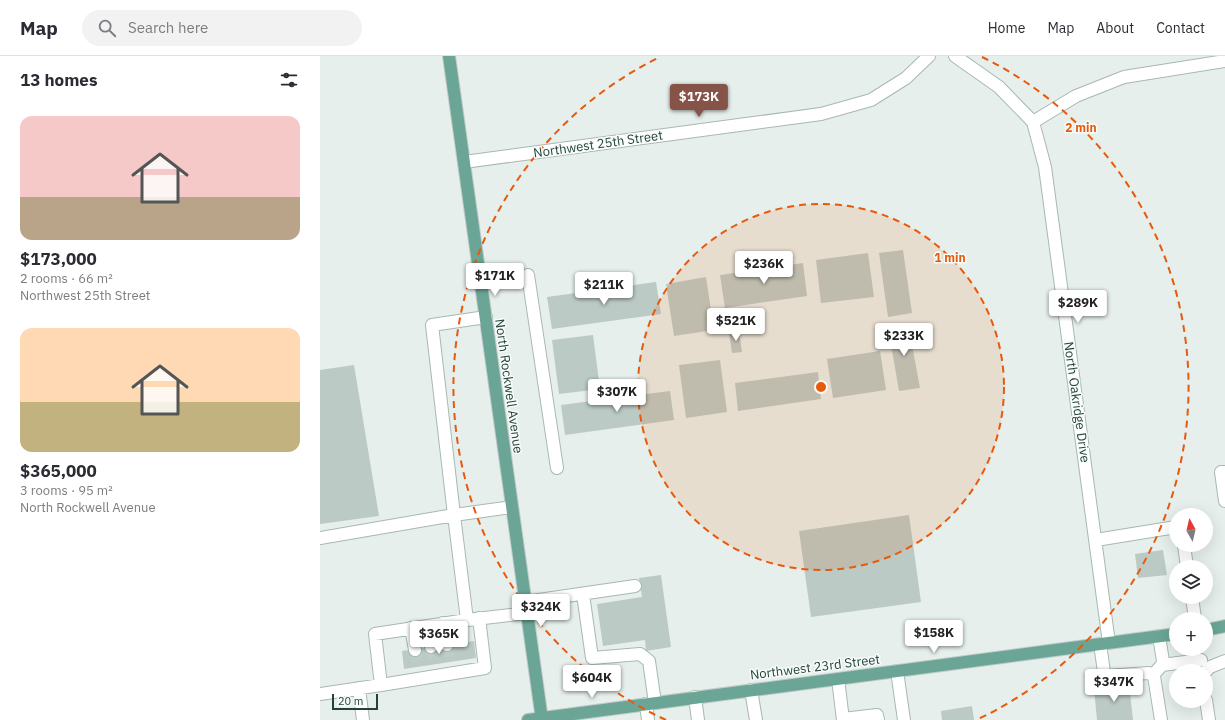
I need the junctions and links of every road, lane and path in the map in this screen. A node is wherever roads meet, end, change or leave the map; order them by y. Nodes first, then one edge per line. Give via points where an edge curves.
1 (449, 56) edge
2 (929, 56) edge
3 (955, 56) edge
4 (1225, 61) edge
5 (1033, 122) junction
6 (464, 162) junction
7 (528, 275) dead end
8 (486, 317) junction
9 (557, 468) dead end
10 (1225, 472) edge
11 (1225, 501) edge
12 (512, 507) junction
13 (454, 516) junction
14 (1169, 528) edge
15 (320, 538) edge
16 (1096, 540) junction
17 (635, 586) dead end
18 (583, 594) junction
19 (526, 608) junction
20 (473, 619) junction
21 (443, 623) junction
22 (428, 626) junction
23 (1225, 626) edge
24 (411, 628) junction
25 (1213, 629) edge
26 (1169, 635) edge
27 (1159, 636) junction
28 (1105, 643) junction
29 (447, 645) tunnel mouth
30 (431, 647) tunnel mouth
31 (415, 650) tunnel mouth
32 (1225, 661) edge
33 (1204, 662) edge
34 (1162, 665) junction
35 (897, 671) junction
36 (1153, 675) junction
37 (838, 679) junction
38 (381, 685) junction
39 (359, 688) junction
40 (751, 690) junction
41 (320, 694) edge
42 (694, 697) junction
43 (651, 703) junction
44 (1207, 708) edge
45 (541, 719) edge
46 (363, 720) edge
47 (528, 720) edge
48 (648, 720) edge
49 (698, 720) edge
50 (756, 720) edge
51 (843, 720) edge
52 (878, 720) edge
53 (904, 720) edge
54 (1161, 720) edge
55 (1209, 720) edge

1 - 6 main road, North Rockwell Avenue
2 - 6 street, Northwest 25th Street via 906,78 871,100 821,114
3 - 5 street, North Oakridge Drive via 999,87
4 - 5 street via 1124,77 1076,96
5 - 16 street, North Oakridge Drive via 1045,167
6 - 8 main road, North Rockwell Avenue
7 - 9 street
8 - 12 main road, North Rockwell Avenue
8 - 13 street via 432,325
10 - 11 street via 1221,472
12 - 13 street
12 - 19 main road, North Rockwell Avenue
13 - 15 street
13 - 20 street
14 - 16 street
16 - 28 street, North Oakridge Drive
17 - 18 street
18 - 19 street
18 - 43 street via 592,658 640,654 649,661
19 - 20 street
19 - 45 main road, North Rockwell Avenue
20 - 21 street
20 - 38 street via 485,668 449,668 419,672
21 - 22 street
21 - 29 street
22 - 24 street
22 - 30 street
23 - 25 main road
24 - 31 street
24 - 38 street via 375,634
26 - 27 main road, Northwest 23rd Street
27 - 28 main road, Northwest 23rd Street
27 - 34 street
28 - 35 main road, Northwest 23rd Street
28 - 36 street, North Oakridge Drive via 1106,676 1149,673
32 - 33 street
33 - 34 street
34 - 36 street
35 - 37 main road, Northwest 23rd Street
35 - 53 street
36 - 54 street
37 - 40 main road, Northwest 23rd Street
37 - 51 street
38 - 39 street
39 - 41 street
39 - 46 street
40 - 42 main road, Northwest 23rd Street
40 - 50 street
42 - 43 main road, Northwest 23rd Street
42 - 49 street
43 - 45 main road, Northwest 23rd Street
43 - 48 street
44 - 55 street
45 - 47 main road, Northwest 23rd Street
51 - 52 street via 877,715

